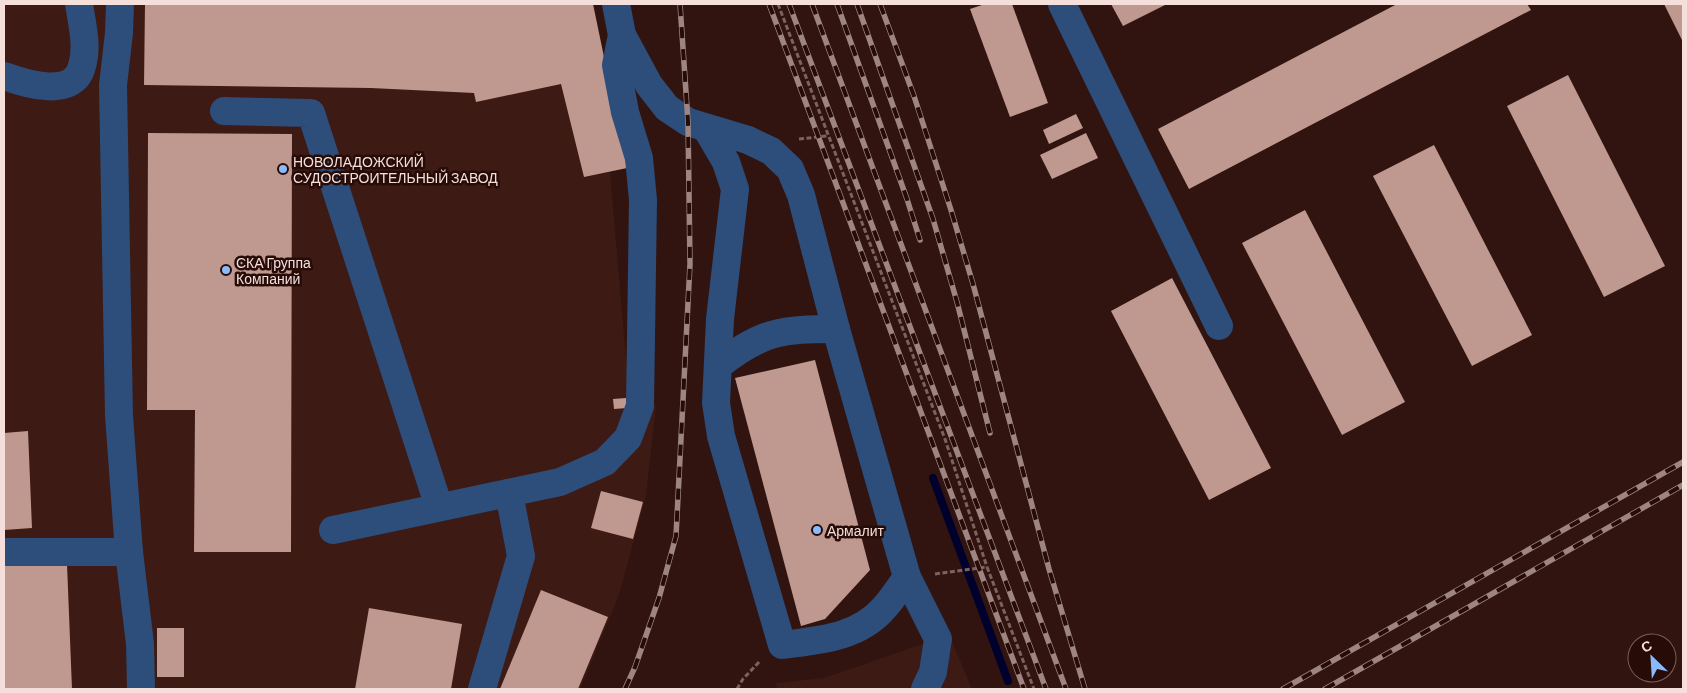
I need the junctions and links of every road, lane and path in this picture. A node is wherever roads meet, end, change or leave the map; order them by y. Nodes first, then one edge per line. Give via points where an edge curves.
1 (79, 4) edge
2 (120, 4) edge
3 (616, 4) edge
4 (778, 4) edge
5 (1062, 4) edge
6 (622, 35) junction
7 (4, 76) edge
8 (224, 111) dead end
9 (706, 128) junction
10 (1220, 326) dead end
11 (836, 329) junction
12 (718, 366) junction
13 (509, 492) junction
14 (438, 508) junction
15 (333, 530) dead end
16 (4, 552) edge
17 (129, 552) junction
18 (987, 567) junction
19 (960, 571) dead end
20 (908, 577) junction
21 (782, 645) junction
22 (141, 689) edge
23 (482, 689) edge
24 (737, 689) edge
25 (925, 689) edge
26 (1034, 689) edge

1 - 7 lane via 85,49 82,68 73,82 55,88
2 - 17 lane via 113,95 119,416
3 - 6 lane
4 - 18 path via 945,439
5 - 10 lane
6 - 9 lane via 649,85 666,108 688,122
6 - 13 lane via 616,65 639,158 643,200 640,406 628,438 605,462 560,482
8 - 14 lane via 311,113
9 - 11 lane via 748,140 771,151 790,169 801,195
9 - 12 lane via 726,162 735,189 720,319
11 - 12 lane via 797,329 766,335
11 - 20 lane
12 - 21 lane via 716,403 721,436
13 - 14 lane
13 - 23 lane via 521,556
14 - 15 lane
16 - 17 lane
17 - 22 lane via 140,644
18 - 19 path
18 - 26 path
20 - 21 lane via 884,609 857,630 826,640
20 - 25 lane via 938,639 933,672
21 - 24 path via 759,662

